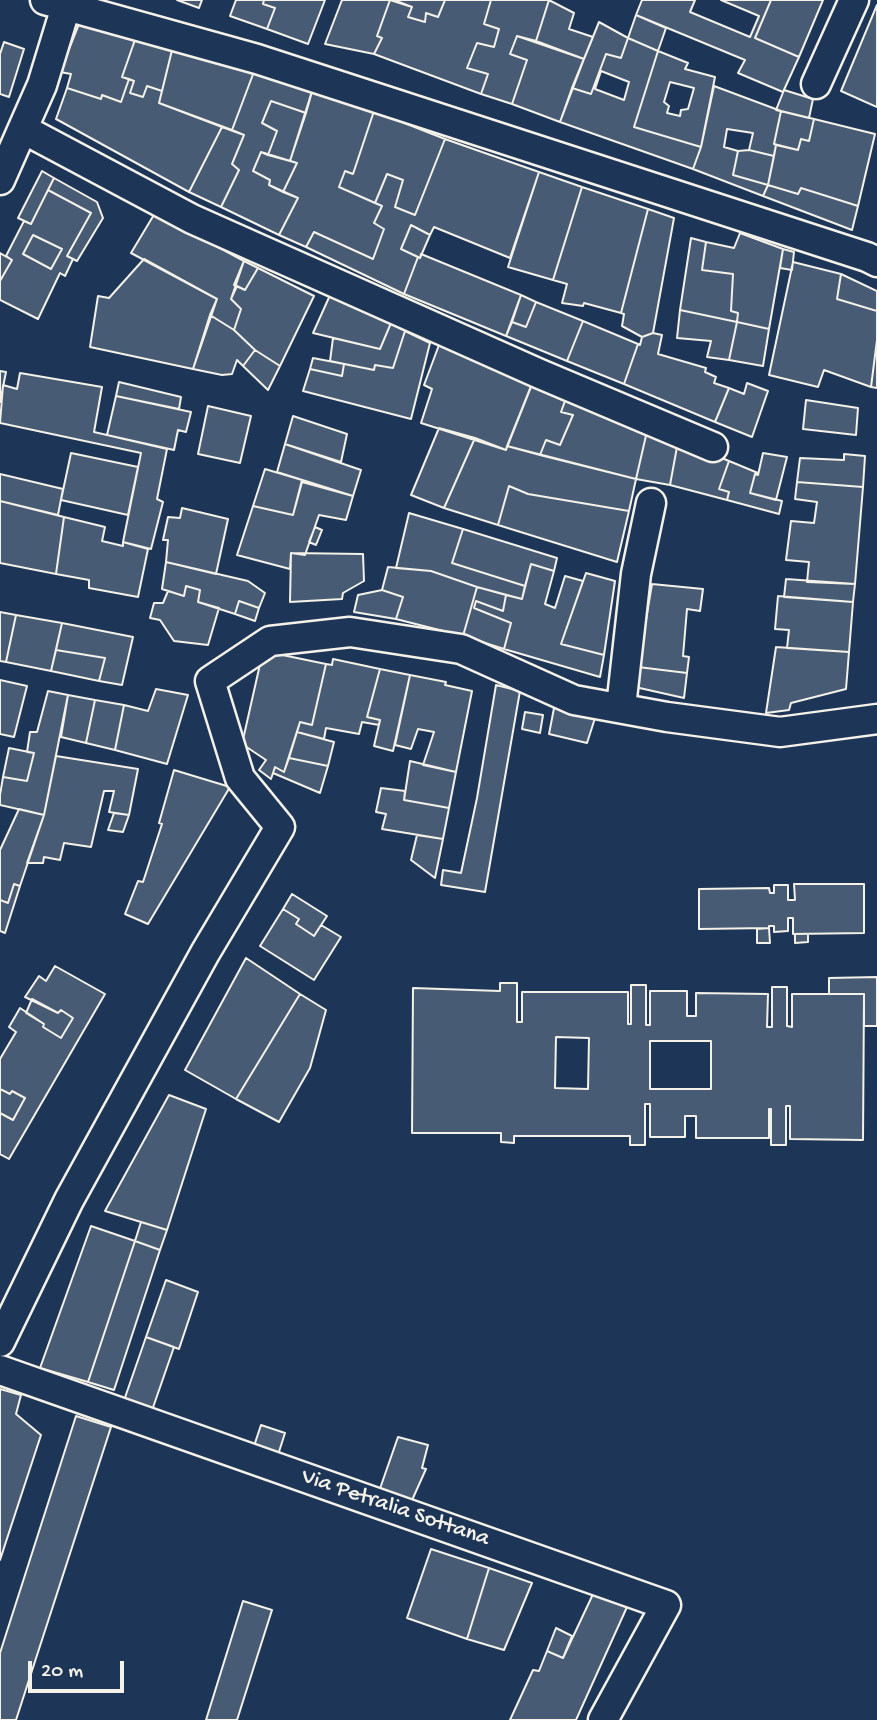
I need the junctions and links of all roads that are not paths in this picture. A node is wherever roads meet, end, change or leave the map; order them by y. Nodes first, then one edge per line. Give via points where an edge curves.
1 (853, 0) edge
2 (60, 2) edge
3 (816, 84) dead end
4 (23, 129) junction
5 (0, 180) edge
6 (877, 262) edge
7 (713, 447) dead end
8 (651, 503) dead end
9 (621, 707) junction
10 (877, 719) edge
11 (2, 1334) edge
12 (0, 1370) edge
13 (603, 1720) edge

1 - 3 street
2 - 4 street via 42,85
2 - 6 street via 257,59
4 - 5 street
4 - 7 street via 192,219
8 - 9 street via 636,574
9 - 10 street via 780,732
9 - 11 street via 574,700 461,649 351,632 271,641 210,681 240,778 280,827 75,1189
12 - 13 street, Via Petralia Sottana via 666,1605

